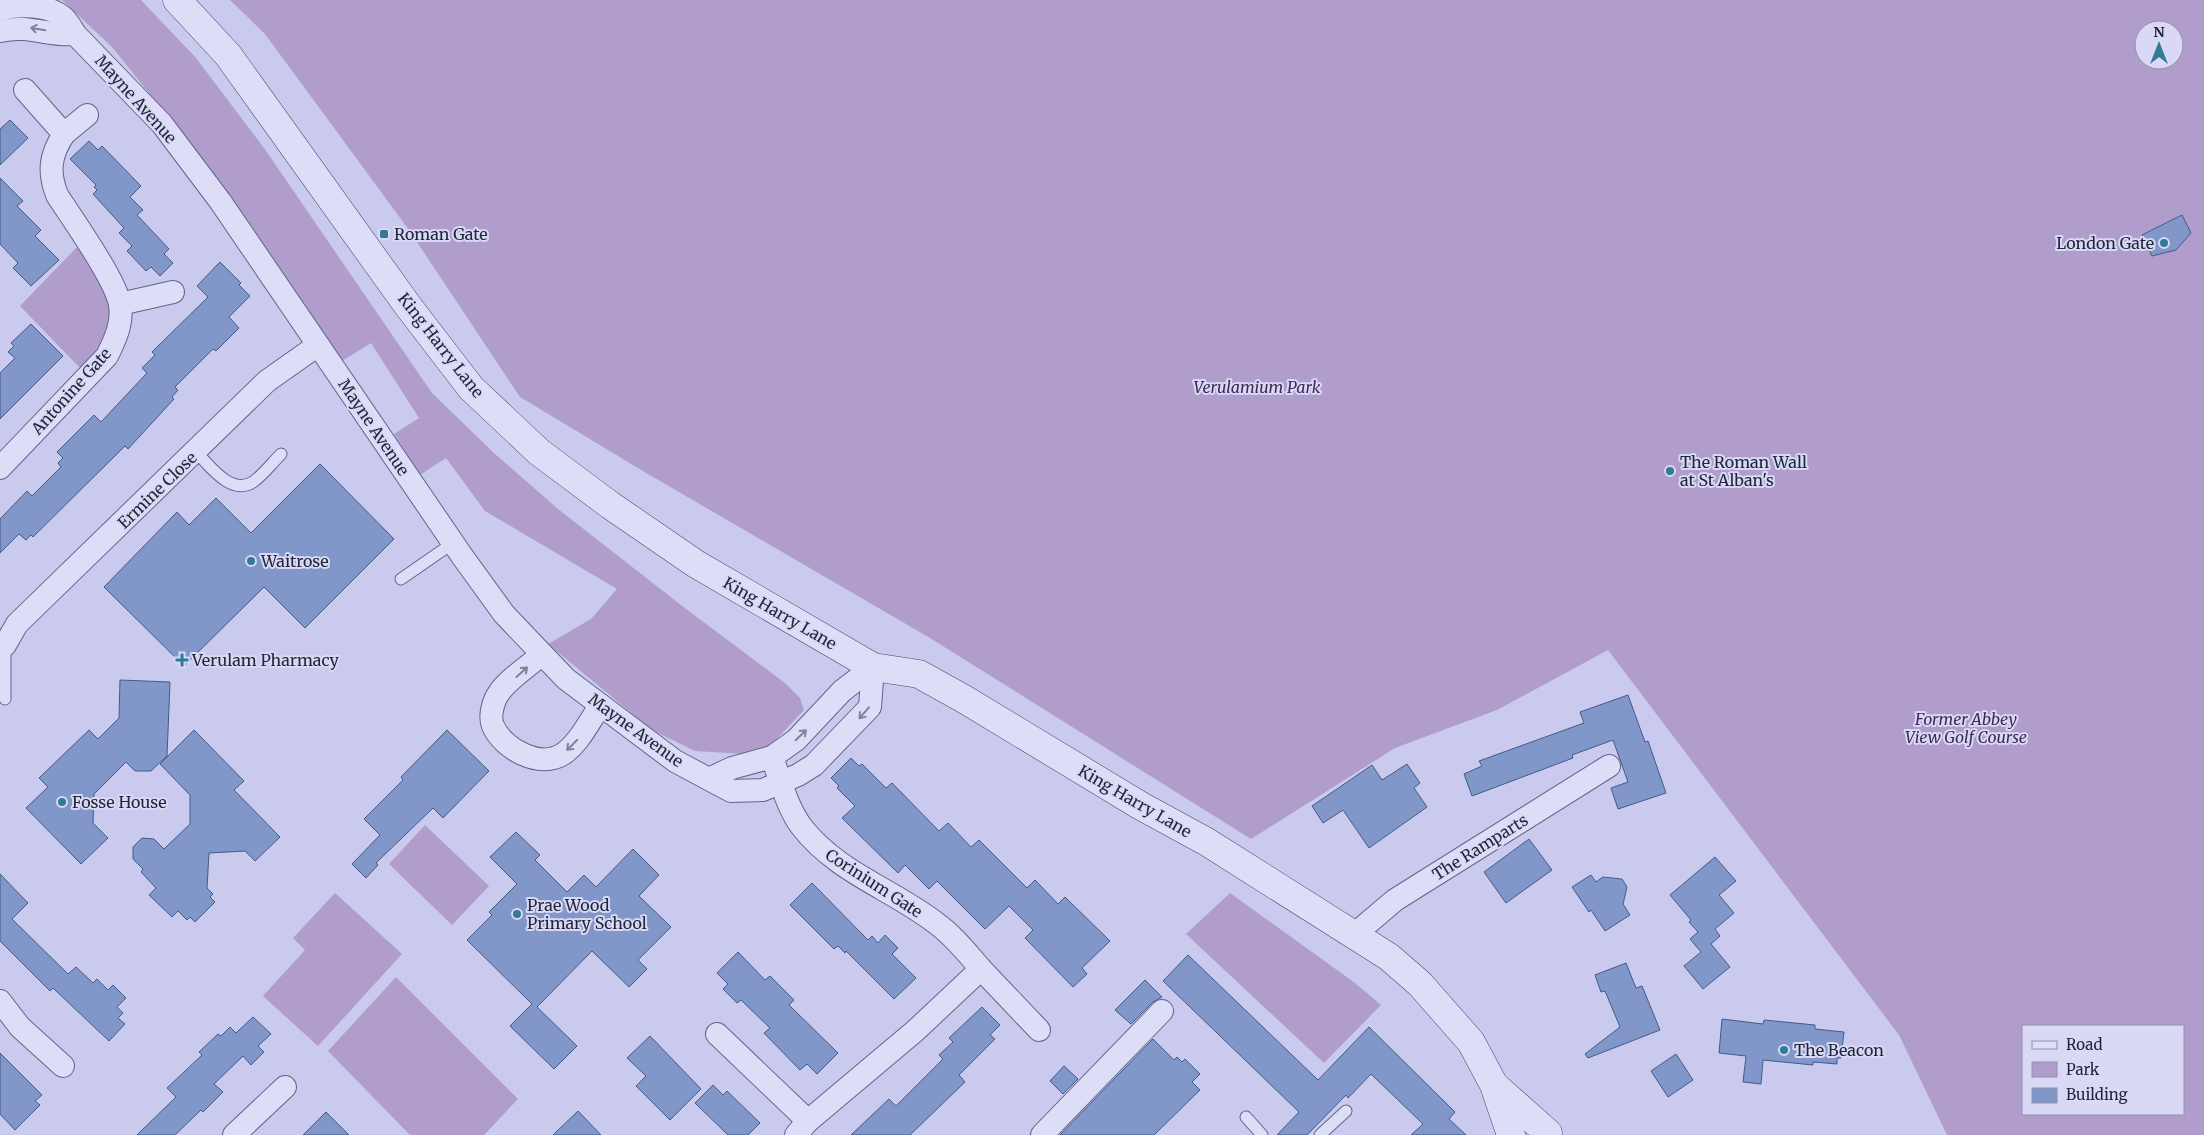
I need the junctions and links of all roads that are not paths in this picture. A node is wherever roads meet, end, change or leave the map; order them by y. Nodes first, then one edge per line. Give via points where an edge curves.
1 (177, 0) edge
2 (0, 9) edge
3 (0, 31) edge
4 (75, 34) junction
5 (25, 90) dead end
6 (87, 115) dead end
7 (64, 134) junction
8 (173, 292) dead end
9 (120, 304) junction
10 (318, 345) junction
11 (196, 452) junction
12 (281, 454) dead end
13 (0, 468) edge
14 (453, 543) junction
15 (402, 579) dead end
16 (5, 645) joint
17 (541, 655) junction
18 (873, 666) junction
19 (5, 699) dead end
20 (600, 706) junction
21 (772, 757) junction
22 (1609, 766) dead end
23 (711, 778) junction
24 (782, 783) junction
25 (1355, 934) junction
26 (981, 969) junction
27 (0, 1001) edge
28 (1162, 1011) dead end
29 (1040, 1030) dead end
30 (717, 1034) dead end
31 (63, 1066) dead end
32 (1494, 1085) junction
33 (285, 1086) dead end
34 (1346, 1111) dead end
35 (1246, 1117) dead end
36 (802, 1128) edge
37 (1544, 1134) edge
38 (234, 1135) edge
39 (1042, 1135) edge
40 (1262, 1135) edge
41 (1320, 1135) edge
42 (1510, 1135) edge

1 - 18 street, King Harry Lane via 228,55 408,306 471,388 539,452 610,505 696,564
2 - 4 street, Mayne Avenue via 30,6 46,9 64,17
4 -> 3 street via 59,36 29,28
4 - 10 street, Mayne Avenue via 162,124
5 - 7 street
6 - 7 street, Antonine Gate
7 - 9 street, Antonine Gate via 52,158 52,182 109,278
8 - 9 street
9 - 13 street, Antonine Gate via 116,338 107,356
10 - 11 street, Ermine Close via 267,381
10 - 14 street, Mayne Avenue
11 - 12 lane via 229,484 238,485 252,482
11 - 16 street, Ermine Close via 17,624
14 - 15 lane
14 - 17 street, Mayne Avenue via 504,614
16 - 19 lane
17 - 20 street, Mayne Avenue
20 -> 17 street via 580,737 562,754 544,761 533,759 507,743 493,726 494,703 499,693
21 -> 18 street via 796,740 842,690
18 -> 24 street, Mayne Avenue via 870,708 814,764
18 - 25 street, King Harry Lane via 919,674 1207,842
20 - 23 street, Mayne Avenue via 675,761
21 - 23 street via 732,768
21 - 24 street, Corinium Gate
22 - 25 street, The Ramparts via 1395,900
23 - 24 street, Mayne Avenue via 731,791 763,790
24 - 26 street, Corinium Gate via 800,825 834,860 935,922
25 - 32 street, King Harry Lane via 1420,984 1471,1042
26 - 29 street, Corinium Gate
26 - 36 street
27 - 31 street via 20,1027
28 - 39 street
30 - 36 street
32 - 37 street, King Harry Lane
32 - 42 street, King Harry Lane
33 - 38 street
34 - 41 lane
35 - 40 lane

